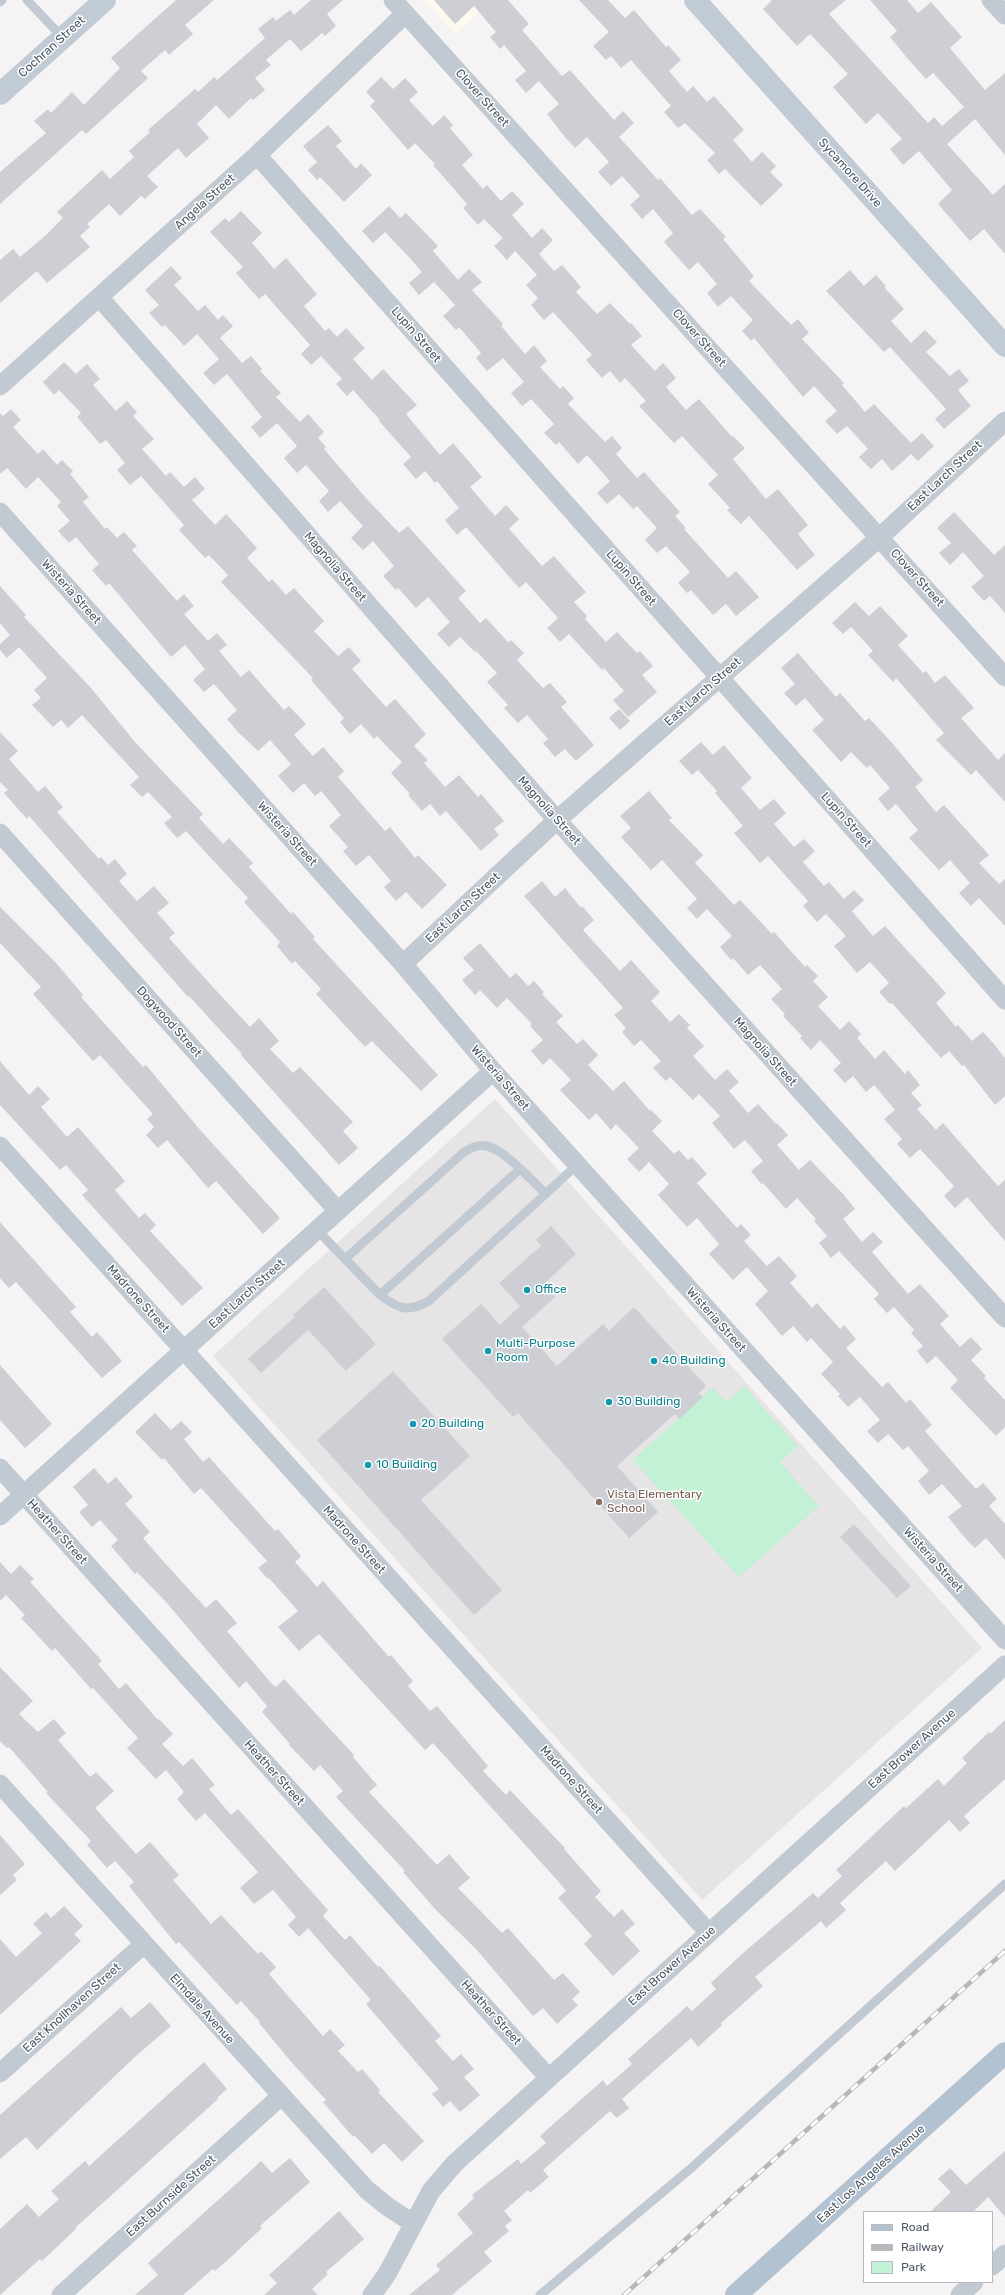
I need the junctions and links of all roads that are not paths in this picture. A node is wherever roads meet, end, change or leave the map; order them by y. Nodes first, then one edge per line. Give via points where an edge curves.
1 (28, 0) edge
2 (105, 0) edge
3 (393, 0) edge
4 (991, 0) edge
5 (698, 1) edge
6 (405, 14) junction
7 (1005, 15) edge
8 (63, 38) junction
9 (0, 94) edge
10 (257, 155) junction
11 (99, 297) junction
12 (1005, 346) edge
13 (0, 386) edge
14 (1005, 421) edge
15 (0, 512) edge
16 (880, 537) junction
17 (1005, 677) edge
18 (719, 678) junction
19 (557, 820) junction
20 (0, 833) edge
21 (403, 964) junction
22 (1005, 1000) edge
23 (493, 1071) junction
24 (0, 1146) edge
25 (577, 1165) junction
26 (519, 1170) junction
27 (546, 1194) junction
28 (338, 1211) junction
29 (317, 1230) junction
30 (345, 1259) junction
31 (380, 1295) junction
32 (1005, 1318) edge
33 (184, 1350) junction
34 (0, 1468) edge
35 (24, 1495) junction
36 (0, 1516) edge
37 (1005, 1640) edge
38 (1005, 1664) edge
39 (1, 1788) edge
40 (1005, 1884) edge
41 (709, 1933) junction
42 (144, 1944) junction
43 (1005, 2053) edge
44 (0, 2073) edge
45 (548, 2077) junction
46 (281, 2096) junction
47 (413, 2222) junction
48 (1005, 2254) edge
49 (993, 2265) edge
50 (973, 2283) edge
51 (60, 2295) edge
52 (372, 2295) edge
53 (540, 2295) edge
54 (736, 2295) edge
55 (960, 2295) edge

1 - 8 lane
2 - 8 main road, Cochran Street
3 - 6 street, Clover Street
4 - 7 street
5 - 12 main road, Sycamore Drive
6 - 10 street, Angela Street
6 - 16 street, Clover Street
8 - 9 main road, Cochran Street
10 - 11 street, Angela Street
10 - 18 street, Lupin Street
11 - 13 street, Angela Street
11 - 19 street, Magnolia Street
14 - 16 street, East Larch Street
15 - 21 street, Wisteria Street
16 - 17 street, Clover Street
16 - 18 street, East Larch Street
18 - 19 street, East Larch Street
18 - 22 street, Lupin Street
19 - 21 street, East Larch Street
19 - 32 street, Magnolia Street
20 - 28 street, Dogwood Street
21 - 23 street, Wisteria Street
23 - 25 street, Wisteria Street
23 - 28 street, East Larch Street
24 - 33 street, Madrone Street
25 - 27 lane
25 - 37 street, Wisteria Street
26 - 27 lane
26 - 30 lane via 502,1154 488,1146 475,1146 464,1152
26 - 31 lane
27 - 31 lane via 429,1301 416,1308 404,1309
28 - 29 street, East Larch Street
29 - 30 lane
29 - 33 street, East Larch Street
30 - 31 lane
33 - 35 street, East Larch Street
33 - 41 street, Madrone Street
34 - 35 street, Heather Street
35 - 36 street, East Larch Street
35 - 45 street, Heather Street
38 - 41 street, East Brower Avenue
39 - 42 street, Elmdale Avenue
40 - 53 lane via 689,2170
41 - 45 street, East Brower Avenue
42 - 44 street, East Knollhaven Street
42 - 46 street, Elmdale Avenue
43 - 54 main road, East Los Angeles Avenue
45 - 47 street, East Brower Avenue via 454,2164 431,2191
46 - 47 street, Elmdale Avenue via 366,2190 388,2208
46 - 51 street, East Burnside Street
47 - 52 street, East Brower Avenue via 387,2274
48 - 49 street
50 - 55 street

